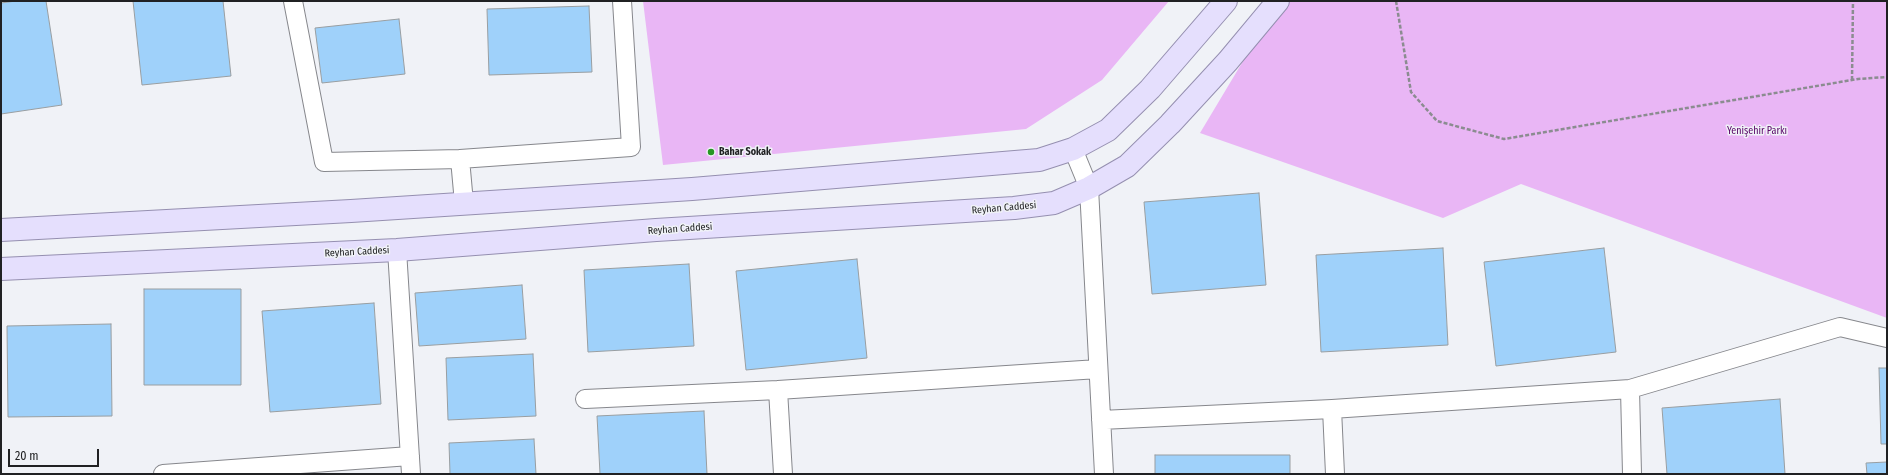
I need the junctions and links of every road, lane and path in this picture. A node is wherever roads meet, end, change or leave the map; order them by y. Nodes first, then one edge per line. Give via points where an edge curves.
1 (293, 1) edge
2 (622, 1) edge
3 (1226, 1) edge
4 (1278, 1) edge
5 (1396, 1) edge
6 (1853, 1) edge
7 (1887, 77) edge
8 (1852, 80) junction
9 (1073, 149) junction
10 (460, 159) junction
11 (1089, 188) junction
12 (464, 203) junction
13 (1, 230) edge
14 (398, 250) junction
15 (9, 269) edge
16 (1, 282) edge
17 (1887, 338) edge
18 (1098, 369) junction
19 (1630, 389) junction
20 (778, 390) junction
21 (585, 400) dead end
22 (1332, 409) junction
23 (1101, 420) junction
24 (410, 456) junction
25 (163, 474) edge
26 (411, 474) edge
27 (783, 474) edge
28 (1104, 474) edge
29 (1335, 474) edge
30 (1632, 474) edge

1 - 10 lane via 324,162
2 - 10 lane via 631,147
3 - 9 main road via 1150,89 1108,130
4 - 11 main road, Reyhan Caddesi via 1228,62 1170,124 1127,166
5 - 8 path via 1411,92 1437,121 1504,139
6 - 8 path
7 - 8 path
9 - 11 lane
9 - 12 main road via 1039,160 684,189
10 - 12 lane
11 - 14 main road, Reyhan Caddesi via 1054,203 1014,208 656,230
11 - 18 lane
12 - 13 main road
14 - 15 main road, Reyhan Caddesi
14 - 24 lane
15 - 16 main road
17 - 19 lane via 1840,327
18 - 20 lane
18 - 23 lane
19 - 22 lane
19 - 30 lane
20 - 21 lane
20 - 27 lane
22 - 23 lane
22 - 29 lane
23 - 28 lane
24 - 25 lane
24 - 26 lane

